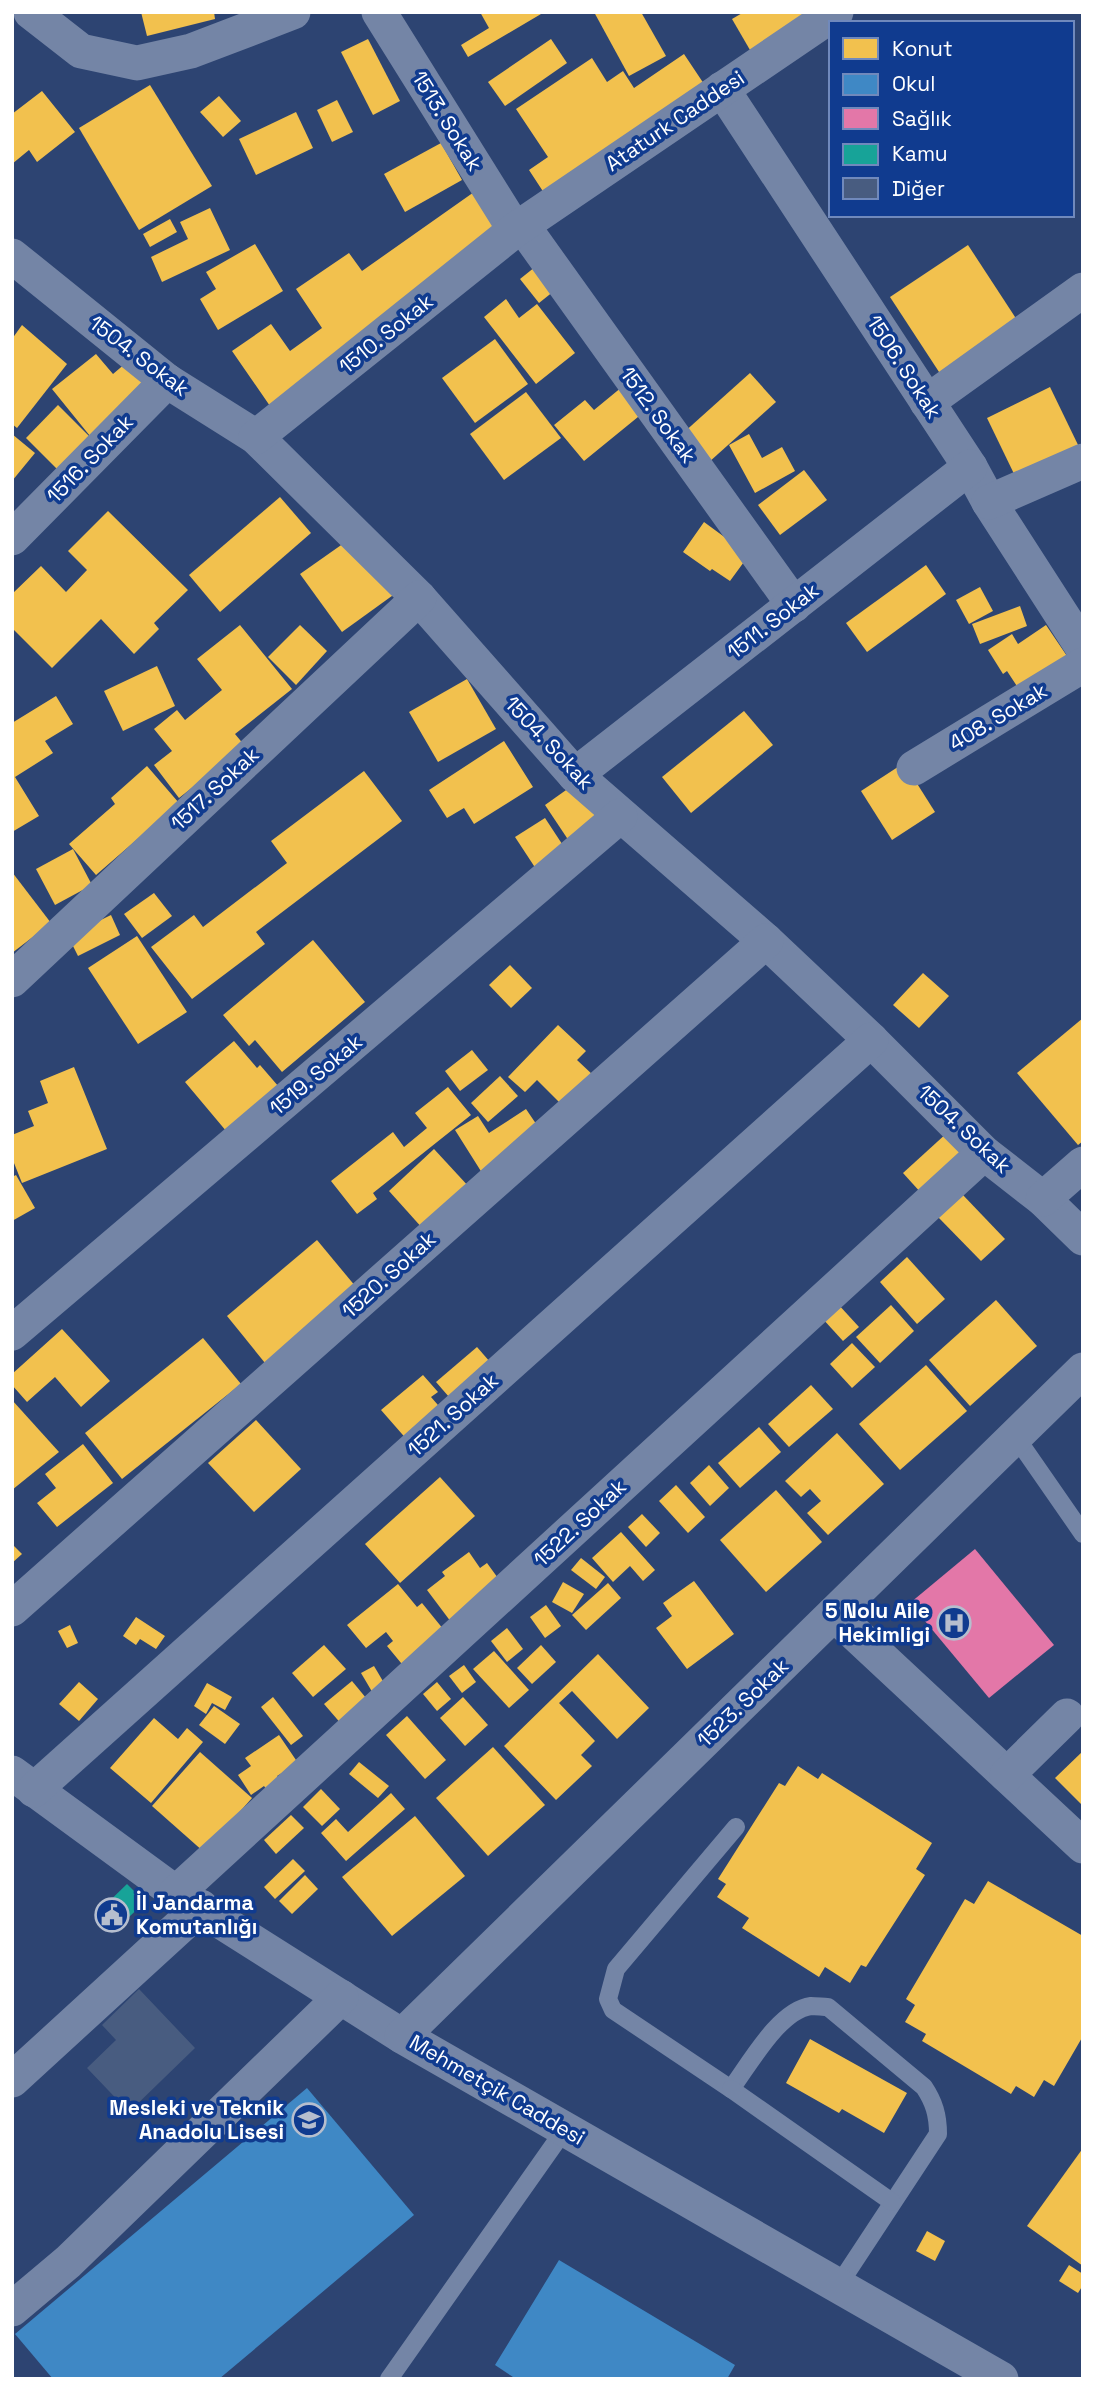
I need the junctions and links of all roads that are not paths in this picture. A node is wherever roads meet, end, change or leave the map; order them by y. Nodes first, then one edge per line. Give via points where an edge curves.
1 (31, 12) edge
2 (293, 12) edge
3 (379, 12) edge
4 (836, 12) edge
5 (722, 89) junction
6 (519, 228) junction
7 (12, 256) edge
8 (1083, 290) edge
9 (167, 381) junction
10 (927, 402) junction
11 (256, 438) junction
12 (1083, 461) edge
13 (970, 467) junction
14 (989, 502) junction
15 (12, 538) edge
16 (419, 598) junction
17 (793, 605) junction
18 (1083, 648) edge
19 (1083, 665) edge
20 (914, 768) dead end
21 (575, 775) junction
22 (620, 816) junction
23 (766, 941) junction
24 (12, 979) edge
25 (872, 1040) junction
26 (984, 1153) junction
27 (1083, 1164) edge
28 (1043, 1199) junction
29 (1083, 1238) edge
30 (12, 1333) edge
31 (1083, 1370) edge
32 (1015, 1436) junction
33 (1083, 1534) edge
34 (12, 1609) edge
35 (834, 1614) junction
36 (1068, 1716) dead end
37 (1007, 1775) junction
38 (23, 1782) edge
39 (736, 1827) dead end
40 (1083, 1846) edge
41 (189, 1900) junction
42 (341, 1997) junction
43 (402, 2036) junction
44 (12, 2080) edge
45 (731, 2089) junction
46 (565, 2129) junction
47 (892, 2202) junction
48 (838, 2286) junction
49 (12, 2309) edge
50 (389, 2379) edge
51 (1001, 2379) edge

1 - 2 street via 81,51 137,63 191,51
3 - 6 street, 1513. Sokak
4 - 5 street, Ataturk Caddesi
5 - 6 street, Ataturk Caddesi
5 - 10 street, 1506. Sokak
6 - 11 street, 1510. Sokak
6 - 17 street, 1512. Sokak
7 - 9 street, 1504. Sokak
8 - 10 street
9 - 11 street, 1504. Sokak
9 - 15 street, 1516. Sokak
10 - 13 street, 1506. Sokak
11 - 16 street, 1504. Sokak
12 - 14 street
13 - 14 street, 1506. Sokak
13 - 17 street, 1511. Sokak
14 - 18 street, 1506. Sokak
16 - 21 street, 1504. Sokak
16 - 24 street, 1517. Sokak
17 - 21 street, 1511. Sokak
19 - 20 street, 408. Sokak
21 - 22 street, 1504. Sokak
22 - 23 street, 1504. Sokak
22 - 30 street, 1519. Sokak
23 - 25 street, 1504. Sokak
23 - 34 street, 1520. Sokak
25 - 26 street, 1504. Sokak
25 - 38 street, 1521. Sokak
26 - 28 street, 1504. Sokak
26 - 41 street, 1522. Sokak
27 - 28 street
28 - 29 street, 1504. Sokak
31 - 32 street, 1523. Sokak
32 - 33 lane
32 - 35 street, 1523. Sokak
35 - 37 street
35 - 43 street, 1523. Sokak
36 - 37 street
37 - 40 street
38 - 41 street, Mehmetçik Caddesi
39 - 45 lane via 616,1969 608,1999 613,2010
41 - 42 street, Mehmetçik Caddesi
41 - 44 street, 1522. Sokak
42 - 43 street, Mehmetçik Caddesi
42 - 49 street via 68,2262
43 - 46 street, Mehmetçik Caddesi
45 - 47 lane
45 - 47 lane via 774,2029 791,2014 810,2006 828,2007 924,2087 938,2118 938,2134
46 - 48 street, Mehmetçik Caddesi
46 - 50 lane
47 - 48 lane
48 - 51 street, Mehmetçik Caddesi

